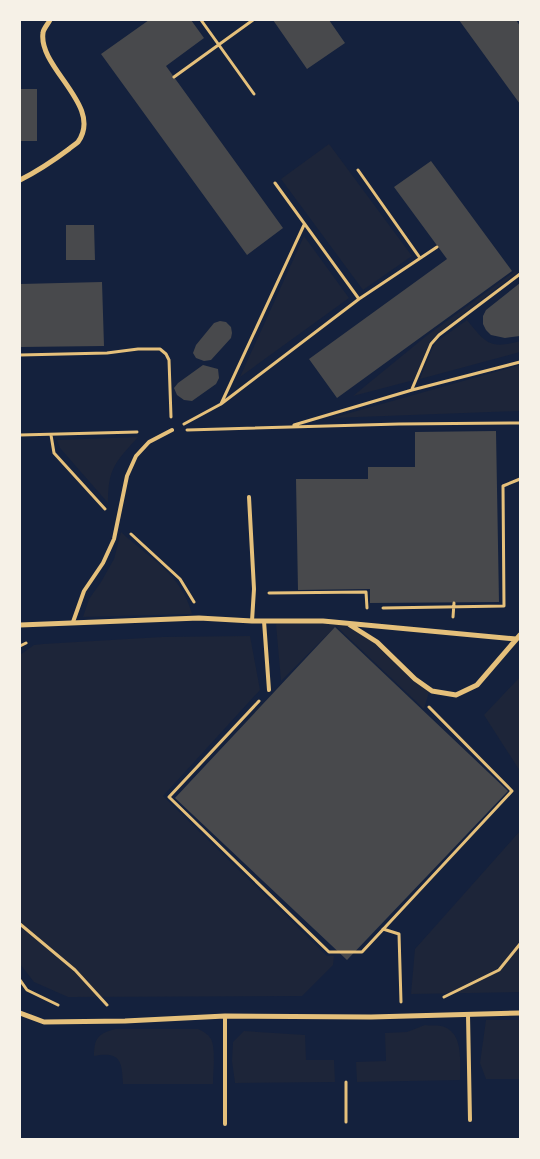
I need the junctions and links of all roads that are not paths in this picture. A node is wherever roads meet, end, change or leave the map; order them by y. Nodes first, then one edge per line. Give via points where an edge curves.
1 (50, 20) edge
2 (20, 180) edge
3 (172, 430) road end
4 (249, 497) dead end
5 (252, 621) junction
6 (264, 621) junction
7 (73, 622) junction
8 (349, 624) junction
9 (20, 625) edge
10 (518, 637) edge
11 (269, 690) road end
12 (20, 1013) edge
13 (520, 1013) edge
14 (468, 1014) junction
15 (225, 1016) junction
16 (470, 1120) dead end
17 (225, 1124) dead end

1 - 2 street via 42,32 44,52 76,99 83,127 78,142 40,170
3 - 7 lane via 149,442 136,456 127,476 114,539 84,591
4 - 5 lane via 254,593
5 - 6 street
5 - 7 street via 198,618
6 - 8 street
6 - 11 lane
7 - 9 street
8 - 10 street
8 - 10 street via 377,642 432,691 456,695 477,684
12 - 15 street via 44,1022
13 - 14 street
14 - 15 street
14 - 16 lane
15 - 17 lane

